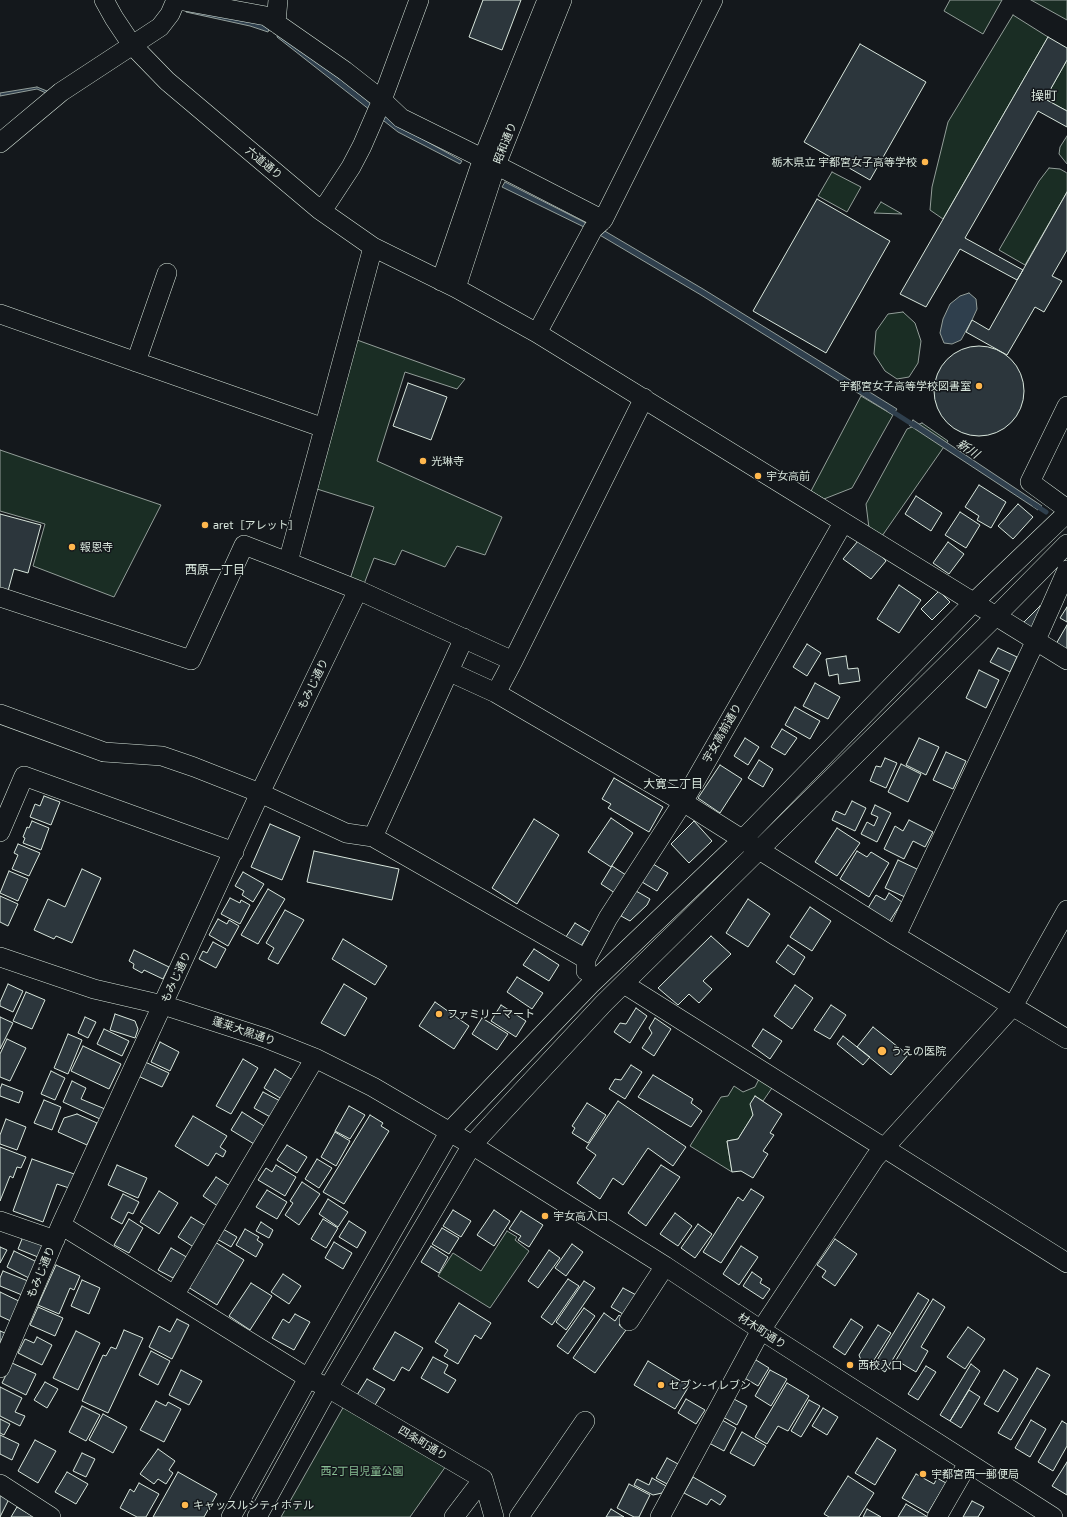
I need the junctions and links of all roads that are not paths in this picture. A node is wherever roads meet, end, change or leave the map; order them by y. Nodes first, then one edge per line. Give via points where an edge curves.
1 (104, 0) edge
2 (177, 0) edge
3 (278, 0) edge
4 (419, 0) edge
5 (547, 0) edge
6 (562, 0) edge
7 (713, 0) edge
8 (276, 23) junction
9 (132, 45) junction
10 (382, 100) junction
11 (0, 143) edge
12 (490, 161) junction
13 (320, 210) junction
14 (603, 220) junction
15 (373, 247) junction
16 (167, 273) dead end
17 (449, 285) junction
18 (0, 314) edge
19 (537, 333) junction
20 (136, 362) junction
21 (644, 398) junction
22 (1067, 406) edge
23 (324, 428) junction
24 (1067, 510) edge
25 (1067, 513) edge
26 (843, 523) junction
27 (1067, 544) edge
28 (288, 562) junction
29 (1067, 570) edge
30 (358, 590) junction
31 (0, 597) edge
32 (973, 603) junction
33 (995, 617) junction
34 (464, 638) junction
35 (1036, 640) junction
36 (1067, 660) edge
37 (513, 661) junction
38 (450, 672) junction
39 (496, 693) junction
40 (0, 714) edge
41 (260, 793) junction
42 (683, 802) junction
43 (0, 832) edge
44 (373, 837) junction
45 (743, 839) junction
46 (761, 850) junction
47 (234, 852) junction
48 (1067, 910) edge
49 (896, 936) junction
50 (0, 957) edge
51 (586, 959) junction
52 (624, 984) junction
53 (590, 985) junction
54 (604, 1003) junction
55 (163, 1005) junction
56 (1013, 1006) junction
57 (1067, 1040) edge
58 (315, 1058) junction
59 (450, 1131) junction
60 (472, 1145) junction
61 (884, 1148) junction
62 (0, 1221) edge
63 (58, 1233) junction
64 (1067, 1263) edge
65 (665, 1266) junction
66 (175, 1294) junction
67 (629, 1321) dead end
68 (760, 1330) junction
69 (0, 1368) edge
70 (308, 1378) junction
71 (328, 1388) junction
72 (585, 1422) dead end
73 (968, 1463) junction
74 (483, 1479) junction
75 (0, 1484) edge
76 (51, 1517) edge
77 (231, 1517) edge
78 (257, 1517) edge
79 (454, 1517) edge
80 (494, 1517) edge
81 (519, 1517) edge
82 (660, 1517) edge
83 (937, 1517) edge
84 (1053, 1517) edge

1 - 9 street, 六道通り
2 - 8 street via 266,16
2 - 9 street via 160,27
3 - 8 street
4 - 10 street
5 - 12 street, 昭和通り
6 - 12 street, 昭和通り
7 - 14 street
8 - 10 street
9 - 11 street via 61,92
9 - 13 street, 六道通り via 167,81
10 - 12 street via 401,118
10 - 13 street via 351,167
12 - 14 street
12 - 17 street, 昭和通り
13 - 15 street, 六道通り
14 - 19 street via 593,229
15 - 17 street, 六道通り
15 - 23 street
16 - 20 street
17 - 19 street, 六道通り
18 - 20 street
19 - 21 street, 六道通り
20 - 23 street
21 - 26 street, 六道通り
21 - 37 street
22 - 24 street via 1030,482
23 - 28 street
25 - 32 street
26 - 32 street, 六道通り
26 - 42 street, 宇女高前通り
27 - 33 street
28 - 30 street
28 - 31 street via 244,545 191,660
29 - 35 street
30 - 34 street
30 - 41 street, もみじ通り
32 - 33 street, 六道通り
32 - 45 street
33 - 35 street, 六道通り
33 - 46 street
34 - 37 street
34 - 38 street
35 - 36 street, 六道通り
35 - 49 street
37 - 39 street
38 - 39 street
38 - 44 street
39 - 42 street
40 - 41 street via 104,752 162,756
41 - 44 street via 346,833
41 - 47 street, もみじ通り
42 - 45 street
42 - 51 street, 宇女高前通り via 608,918
43 - 47 street via 24,776
44 - 51 street
45 - 46 street
45 - 53 street
46 - 49 street
46 - 52 street
47 - 55 street, もみじ通り
48 - 56 street
49 - 56 street
50 - 55 street, 蓬莱大黒通り via 94,990
51 - 53 street, 宇女高前通り via 585,976
52 - 54 street
52 - 61 street
53 - 54 street, 宇女高前通り
53 - 59 street
54 - 60 street
55 - 58 street, 蓬莱大黒通り via 265,1038
55 - 63 street, もみじ通り
56 - 57 street
56 - 61 street
58 - 59 street, 蓬莱大黒通り
58 - 66 street
59 - 60 street, 蓬莱大黒通り
59 - 70 street
60 - 65 street, 材木町通り
60 - 71 street
61 - 64 street
61 - 68 street
62 - 63 street, 四条町通り
63 - 66 street, 四条町通り
63 - 69 street, もみじ通り
65 - 67 street
65 - 68 street, 材木町通り
66 - 70 street, 四条町通り
68 - 73 street, 材木町通り
68 - 82 street
70 - 71 street, 四条町通り
70 - 77 street
71 - 74 street, 四条町通り
71 - 78 street
72 - 81 street
73 - 83 street
73 - 84 street, 材木町通り
74 - 79 street
74 - 80 street
75 - 76 street

